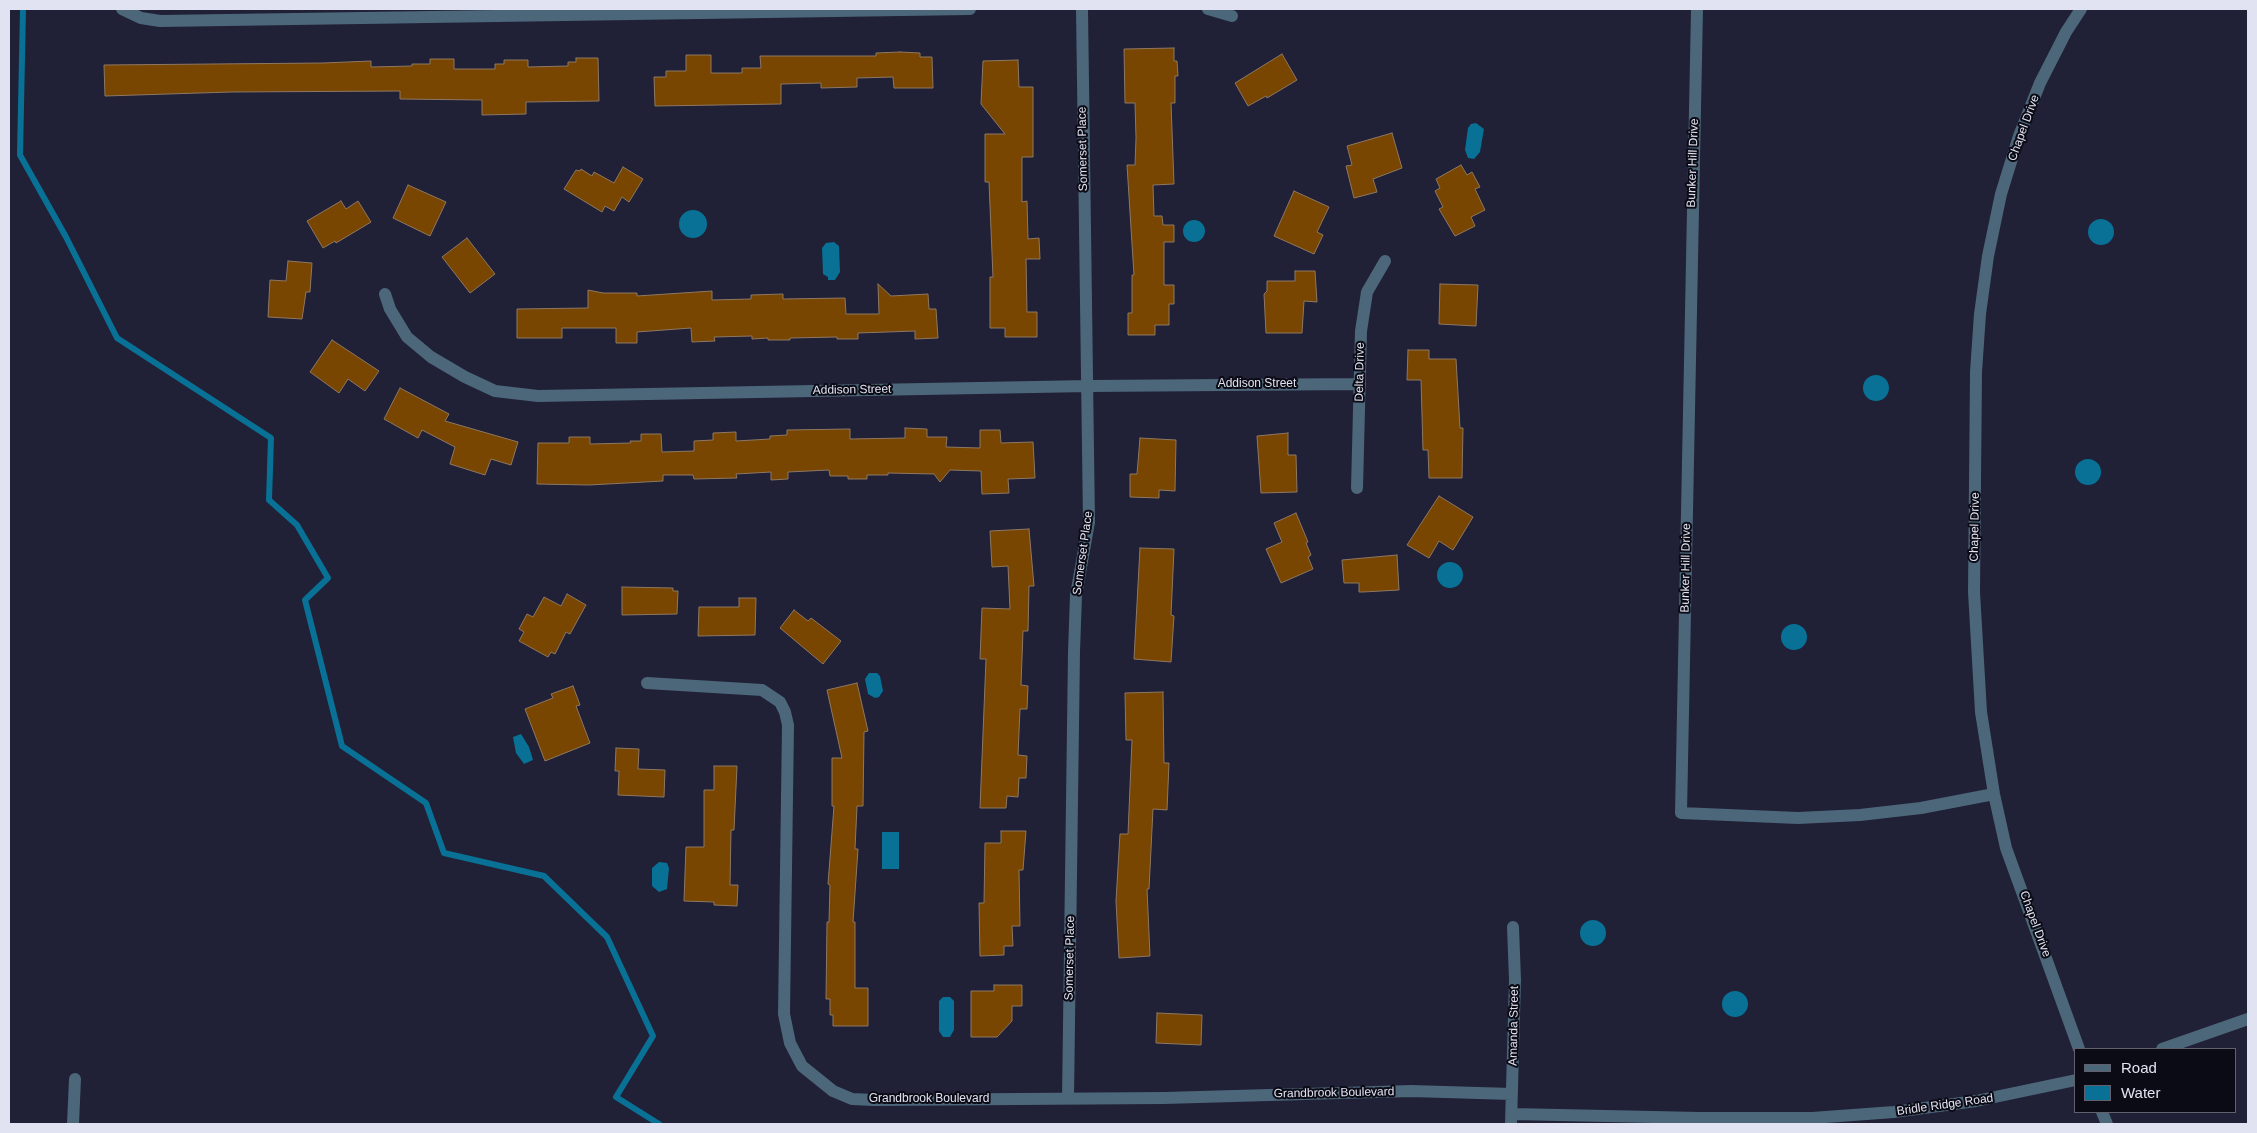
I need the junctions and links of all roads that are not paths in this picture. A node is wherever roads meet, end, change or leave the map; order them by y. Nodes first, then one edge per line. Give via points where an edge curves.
1 (122, 9) edge
2 (970, 9) edge
3 (1082, 9) edge
4 (1208, 9) edge
5 (1697, 9) edge
6 (2082, 9) edge
7 (1232, 16) dead end
8 (1385, 261) dead end
9 (385, 294) dead end
10 (1360, 384) junction
11 (1089, 386) junction
12 (1357, 488) dead end
13 (647, 684) dead end
14 (1994, 794) junction
15 (1512, 927) dead end
16 (2248, 1019) edge
17 (2079, 1048) edge
18 (2165, 1048) edge
19 (76, 1079) dead end
20 (2074, 1080) edge
21 (1512, 1094) junction
22 (1068, 1098) junction
23 (1511, 1119) edge
24 (73, 1124) edge

1 - 2 street via 160,22
3 - 11 street, Somerset Place
4 - 7 street
5 - 14 street, Bunker Hill Drive via 1681,813 1798,818 1860,815 1921,808
6 - 14 street, Chapel Drive via 2066,32 2040,83 2019,136 2001,194 1980,314 1976,372 1975,626 1981,712
8 - 10 street, Delta Drive via 1367,292 1361,331
9 - 11 street, Addison Street via 407,337 431,356 465,377 495,390 538,396
10 - 11 street, Addison Street
10 - 12 street, Delta Drive
11 - 22 street, Somerset Place via 1089,522 1076,595 1074,652
13 - 22 street, Grandbrook Boulevard via 762,690 780,702 785,712 788,725 784,1014 790,1043 802,1066 833,1091 852,1099
14 - 17 street, Chapel Drive via 2006,848
15 - 21 street, Amanda Street via 1515,980
16 - 18 street
19 - 24 street
20 - 23 street, Bridle Ridge Road via 1976,1101 1812,1118
21 - 22 street, Grandbrook Boulevard via 1411,1091
21 - 23 street, Amanda Street

